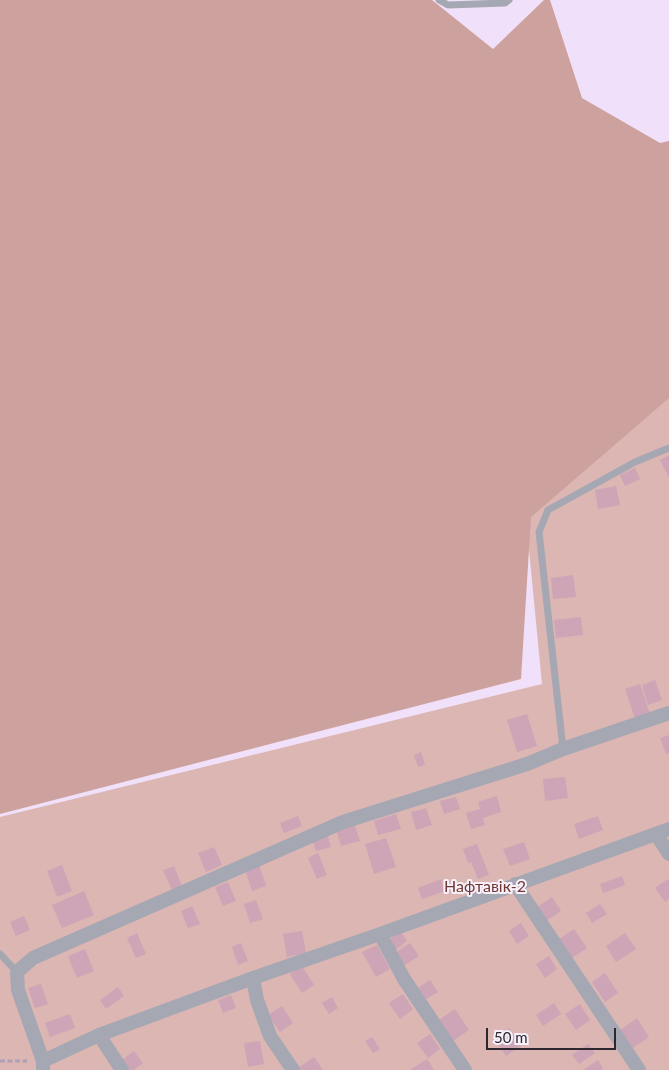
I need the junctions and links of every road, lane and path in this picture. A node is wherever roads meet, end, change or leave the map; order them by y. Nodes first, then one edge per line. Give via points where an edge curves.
1 (439, 0) edge
2 (509, 0) edge
3 (669, 448) edge
4 (669, 713) edge
5 (563, 749) junction
6 (662, 832) edge
7 (669, 854) edge
8 (515, 884) junction
9 (380, 934) junction
10 (0, 954) edge
11 (16, 972) junction
12 (253, 978) junction
13 (99, 1036) junction
14 (0, 1061) edge
15 (43, 1066) edge
16 (122, 1070) edge
17 (293, 1070) edge
18 (465, 1070) edge
19 (639, 1070) edge

1 - 2 lane via 448,5 505,3
3 - 5 lane via 635,462 548,510 539,532
4 - 5 street
5 - 11 street via 527,764 344,822 33,958
6 - 7 street
6 - 8 street
8 - 9 street
8 - 19 street
9 - 12 street
9 - 18 street via 404,979
10 - 11 lane
11 - 15 street via 18,990
12 - 13 street
12 - 17 street via 270,1036
13 - 15 street
13 - 16 street
14 - 15 path

